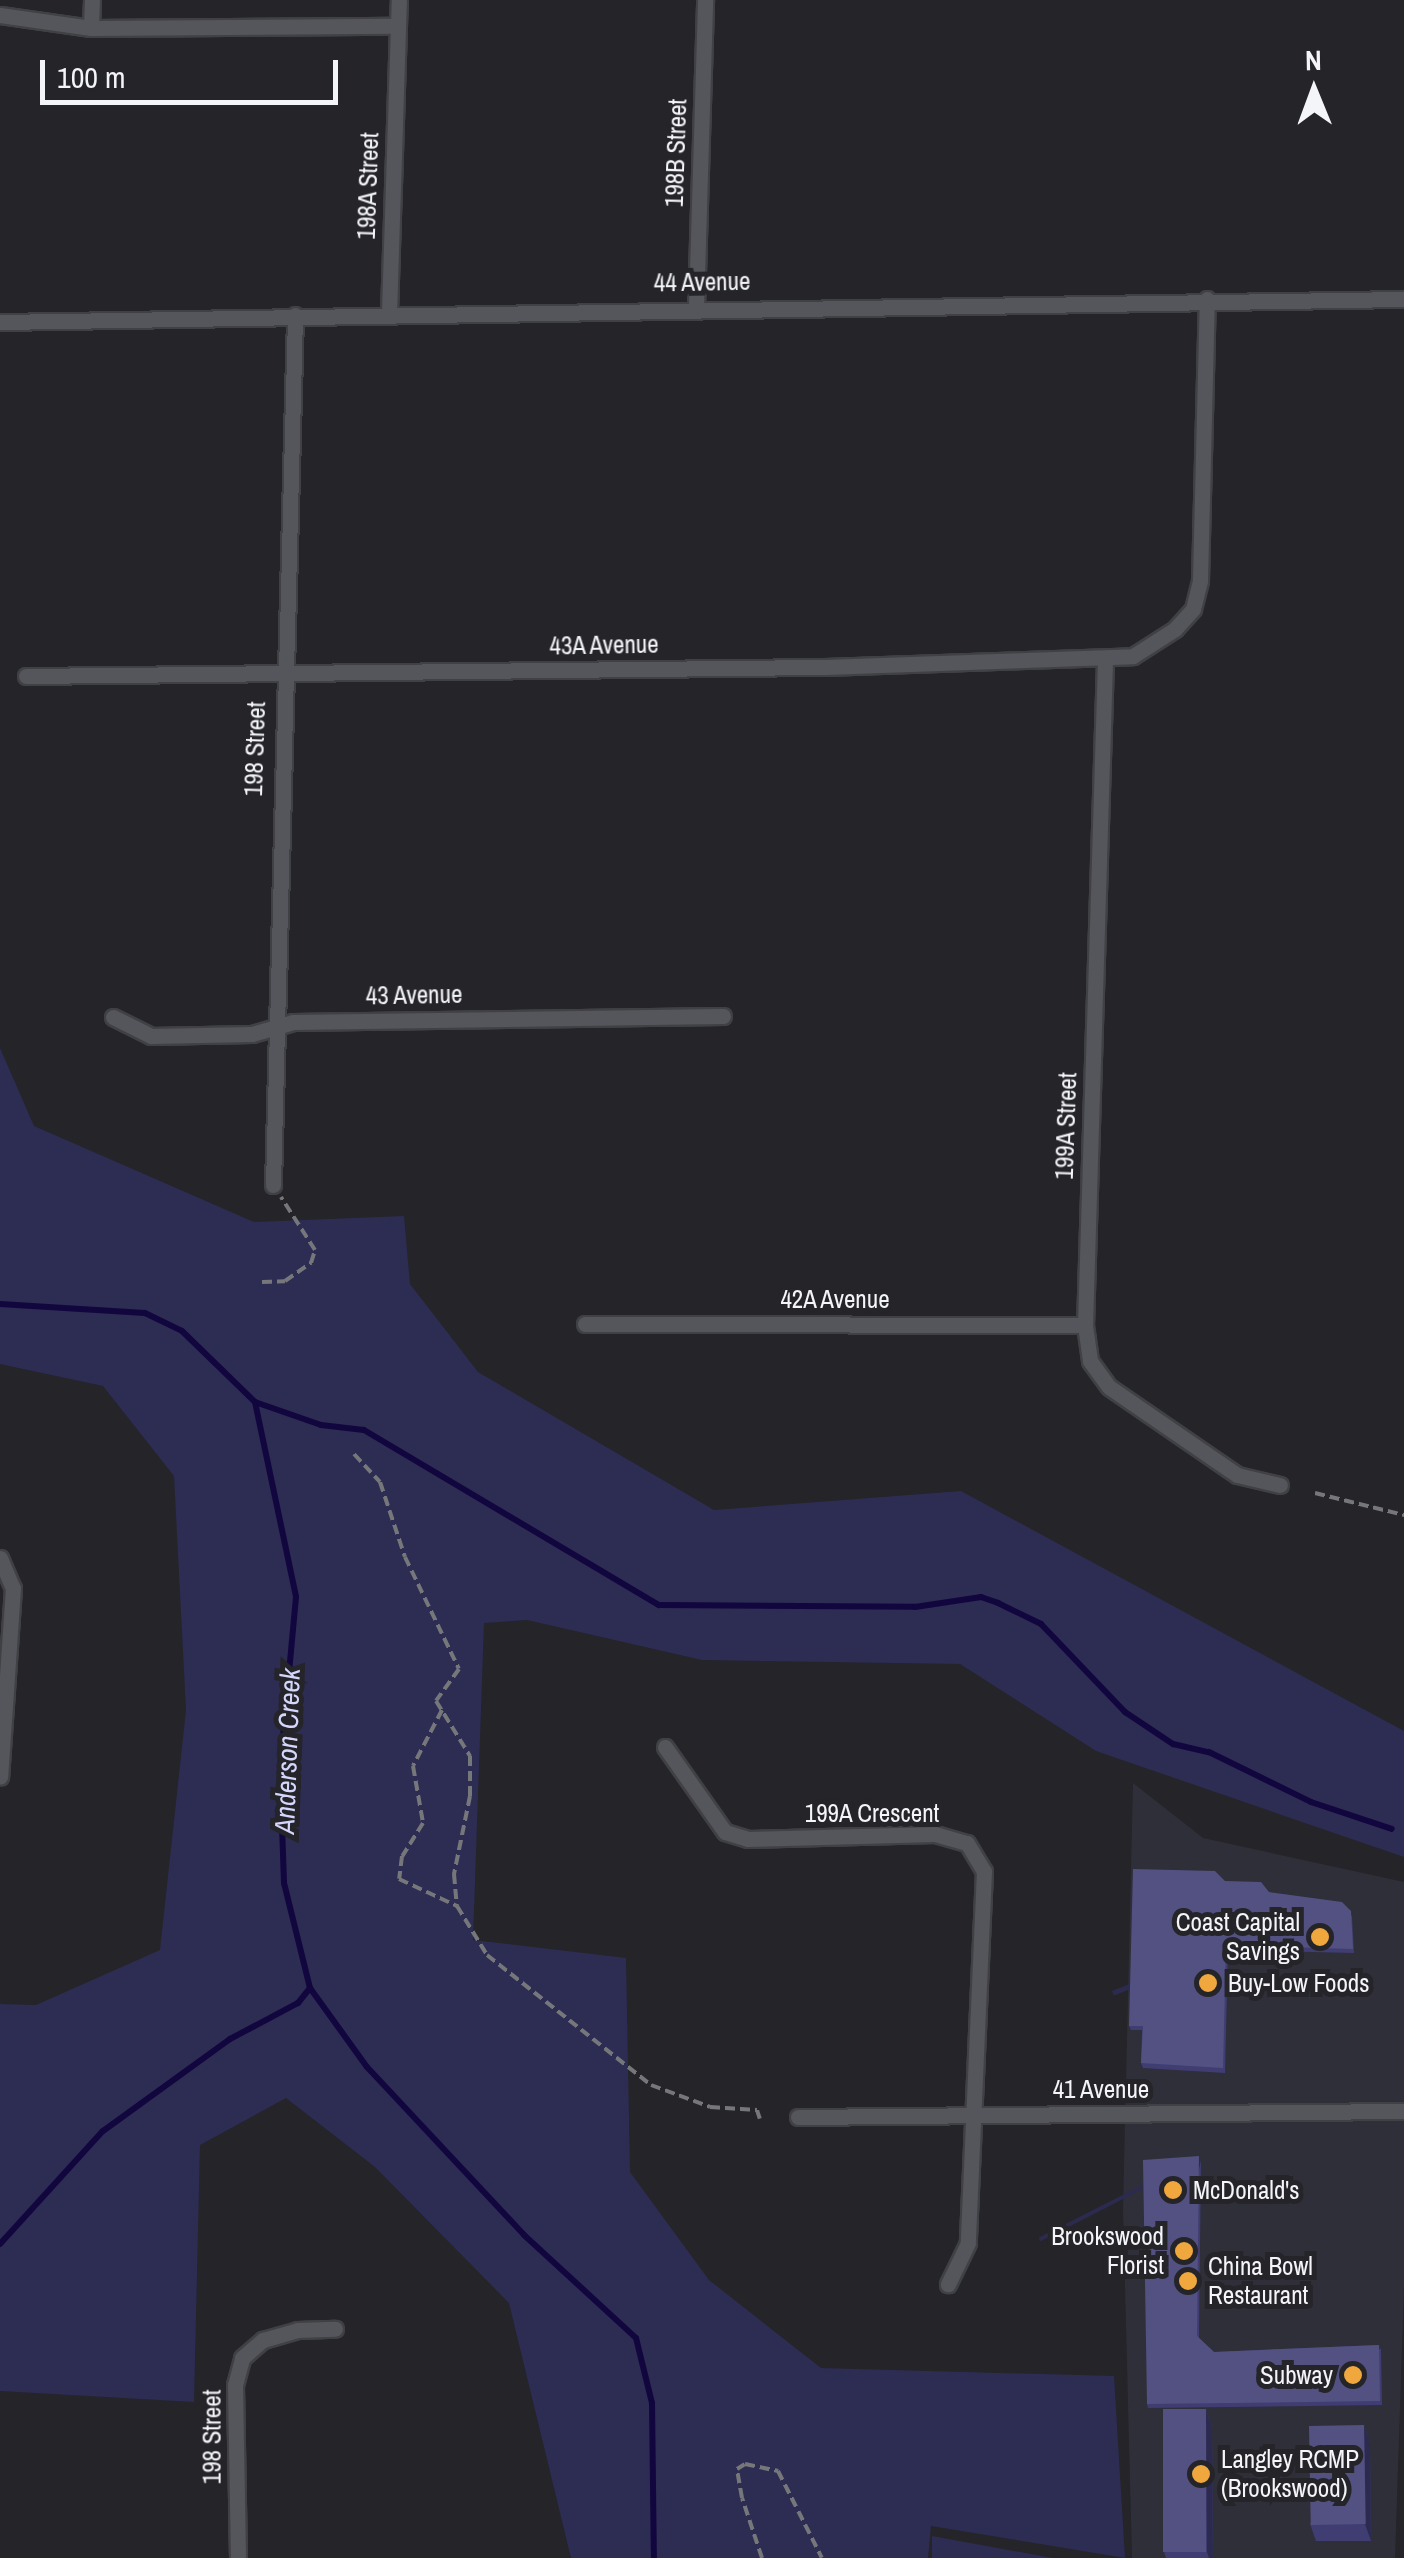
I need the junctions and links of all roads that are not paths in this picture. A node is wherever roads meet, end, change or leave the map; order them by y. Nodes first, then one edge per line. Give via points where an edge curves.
1 (92, 0) edge
2 (399, 0) edge
3 (704, 0) edge
4 (0, 15) edge
5 (398, 26) junction
6 (91, 28) junction
7 (1206, 298) junction
8 (1404, 299) edge
9 (696, 307) junction
10 (390, 313) junction
11 (295, 315) junction
12 (0, 322) edge
13 (1105, 660) junction
14 (283, 674) junction
15 (26, 676) dead end
16 (723, 1016) dead end
17 (113, 1017) dead end
18 (273, 1028) junction
19 (273, 1185) road end
20 (585, 1324) dead end
21 (1085, 1325) junction
22 (1280, 1484) dead end
23 (0, 1558) edge
24 (665, 1747) dead end
25 (0, 1777) edge
26 (1404, 2111) edge
27 (976, 2115) junction
28 (798, 2117) dead end
29 (948, 2284) dead end
30 (336, 2329) dead end
31 (238, 2558) edge

1 - 6 street
2 - 5 street, 198A Street
3 - 9 street, 198B Street
4 - 6 street
5 - 6 street
5 - 10 street, 198A Street
7 - 8 street, 44 Avenue
7 - 9 street, 44 Avenue
7 - 13 street, 43A Avenue via 1200,580 1193,609 1133,656
9 - 10 street, 44 Avenue
10 - 11 street, 44 Avenue
11 - 12 street, 44 Avenue
11 - 14 street, 198 Street
13 - 14 street, 43A Avenue
13 - 21 street, 199A Street
14 - 15 street, 43A Avenue
14 - 18 street, 198 Street
16 - 18 street, 43 Avenue via 293,1022
17 - 18 street, 43 Avenue via 152,1036
18 - 19 street, 198 Street
20 - 21 street, 42A Avenue
21 - 22 street, 199A Street via 1090,1361 1109,1387 1237,1475
23 - 25 street via 14,1588
24 - 27 street, 199A Crescent via 725,1832 748,1839 935,1834 967,1843 984,1871
26 - 27 street, 41 Avenue
27 - 28 street, 41 Avenue
27 - 29 street via 968,2243
30 - 31 street, 198 Street via 263,2340 242,2358 235,2385

